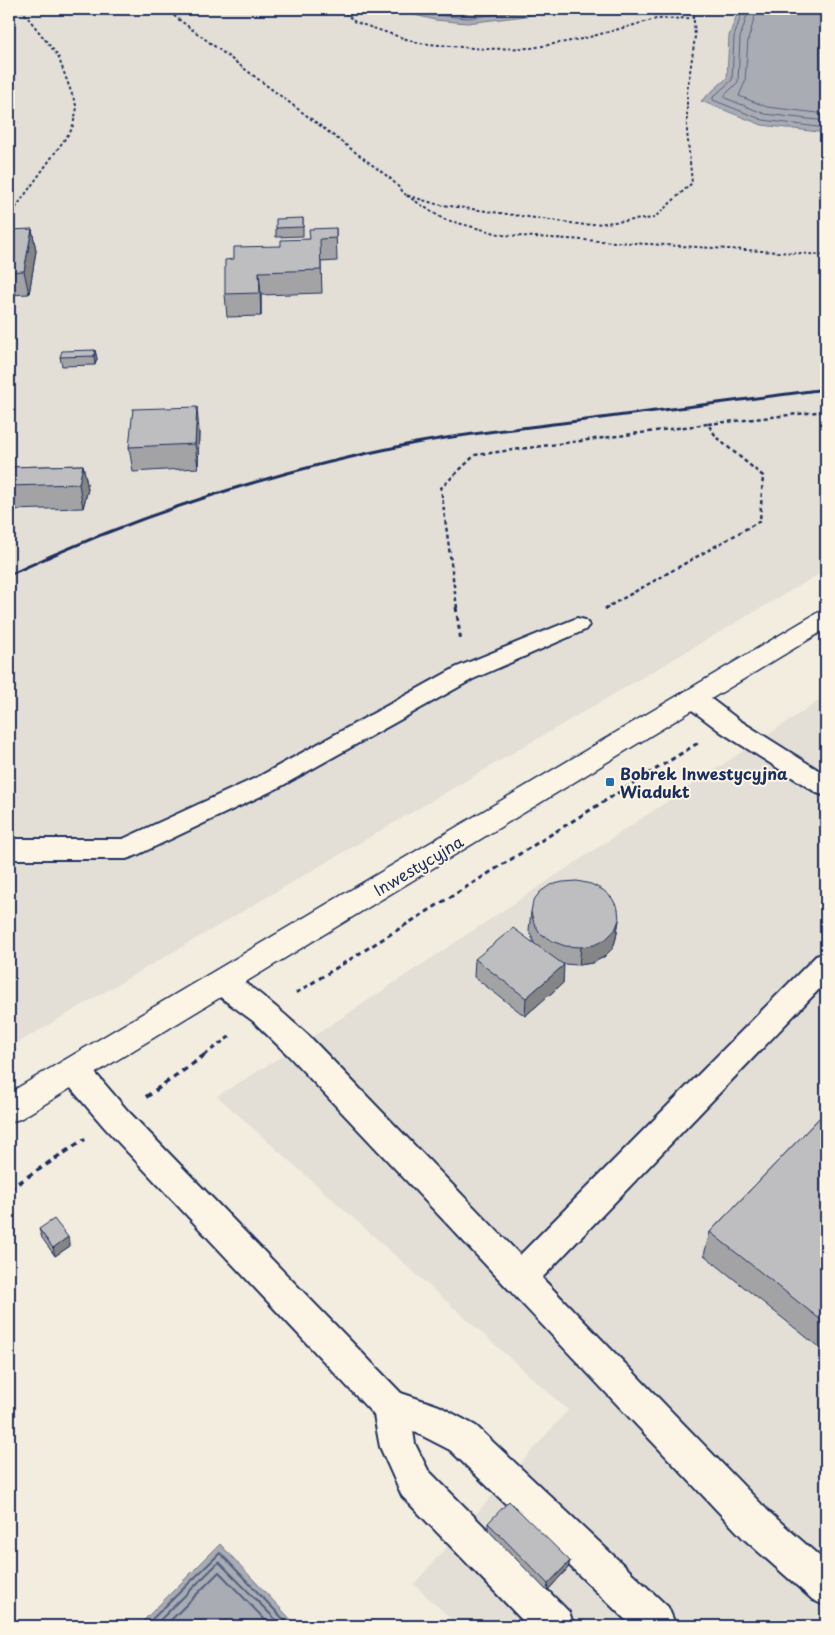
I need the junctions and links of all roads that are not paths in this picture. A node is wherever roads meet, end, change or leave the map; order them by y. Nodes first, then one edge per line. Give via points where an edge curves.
1 (826, 618) edge
2 (577, 625) road end
3 (693, 698) junction
4 (826, 787) edge
5 (9, 849) edge
6 (826, 964) edge
7 (222, 983) junction
8 (74, 1070) junction
9 (9, 1109) edge
10 (520, 1278) junction
11 (390, 1407) junction
12 (826, 1587) edge
13 (555, 1626) edge
14 (656, 1626) edge

1 - 3 street, Inwestycyjna
2 - 5 lane via 465,673 269,782 126,849
3 - 4 lane via 730,726
3 - 7 street, Inwestycyjna
6 - 10 lane
7 - 8 street, Inwestycyjna
7 - 10 lane via 263,1013 299,1046
8 - 9 street, Inwestycyjna
8 - 11 lane
10 - 12 lane via 756,1525
11 - 13 lane via 398,1447 415,1483
11 - 14 lane via 426,1418 463,1438

